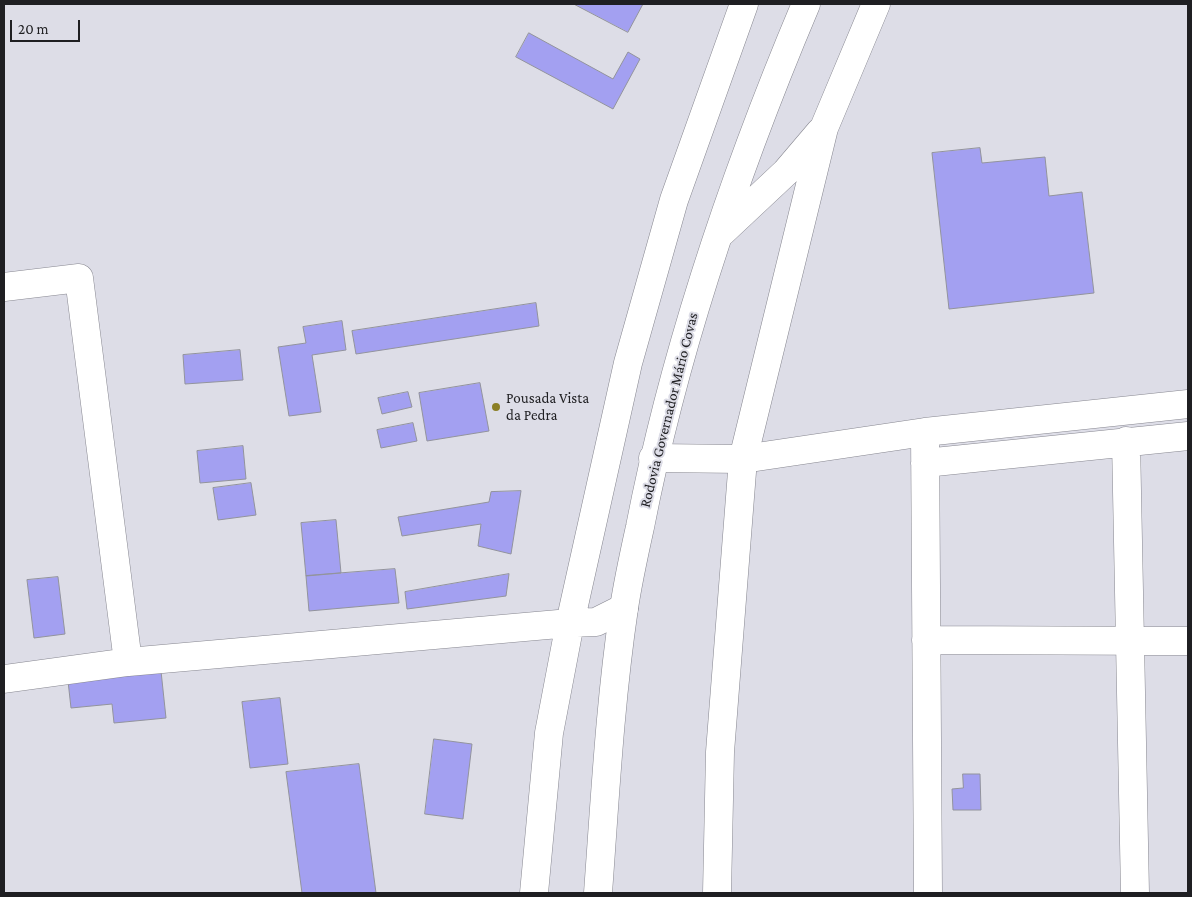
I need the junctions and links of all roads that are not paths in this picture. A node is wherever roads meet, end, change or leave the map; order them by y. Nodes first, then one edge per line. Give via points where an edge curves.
1 (744, 4) edge
2 (806, 4) edge
3 (876, 4) edge
4 (824, 128) junction
5 (719, 234) junction
6 (4, 287) edge
7 (1188, 404) edge
8 (925, 432) junction
9 (1188, 436) edge
10 (1126, 441) junction
11 (653, 458) junction
12 (743, 458) junction
13 (925, 463) junction
14 (624, 608) junction
15 (570, 623) junction
16 (926, 640) junction
17 (1130, 641) junction
18 (1188, 641) edge
19 (128, 662) junction
20 (4, 679) edge
21 (535, 893) edge
22 (598, 893) edge
23 (717, 893) edge
24 (928, 893) edge
25 (1135, 893) edge

1 - 15 main road via 674,200 633,344
2 - 5 main road, Rodovia Governador Mário Covas via 773,81
3 - 4 main road
4 - 5 main road via 786,172
4 - 12 main road
5 - 11 main road, Rodovia Governador Mário Covas
6 - 19 main road via 79,278
7 - 8 main road
8 - 12 main road
8 - 13 main road
9 - 10 main road
10 - 13 main road
10 - 17 main road
11 - 12 main road
11 - 14 main road, Rodovia Governador Mário Covas
12 - 23 main road via 720,752
13 - 16 main road
14 - 15 main road via 596,622
14 - 22 main road, Rodovia Governador Mário Covas via 608,754
15 - 19 main road
15 - 21 main road via 549,733
16 - 17 main road
16 - 24 main road
17 - 18 main road
17 - 25 main road
19 - 20 main road

